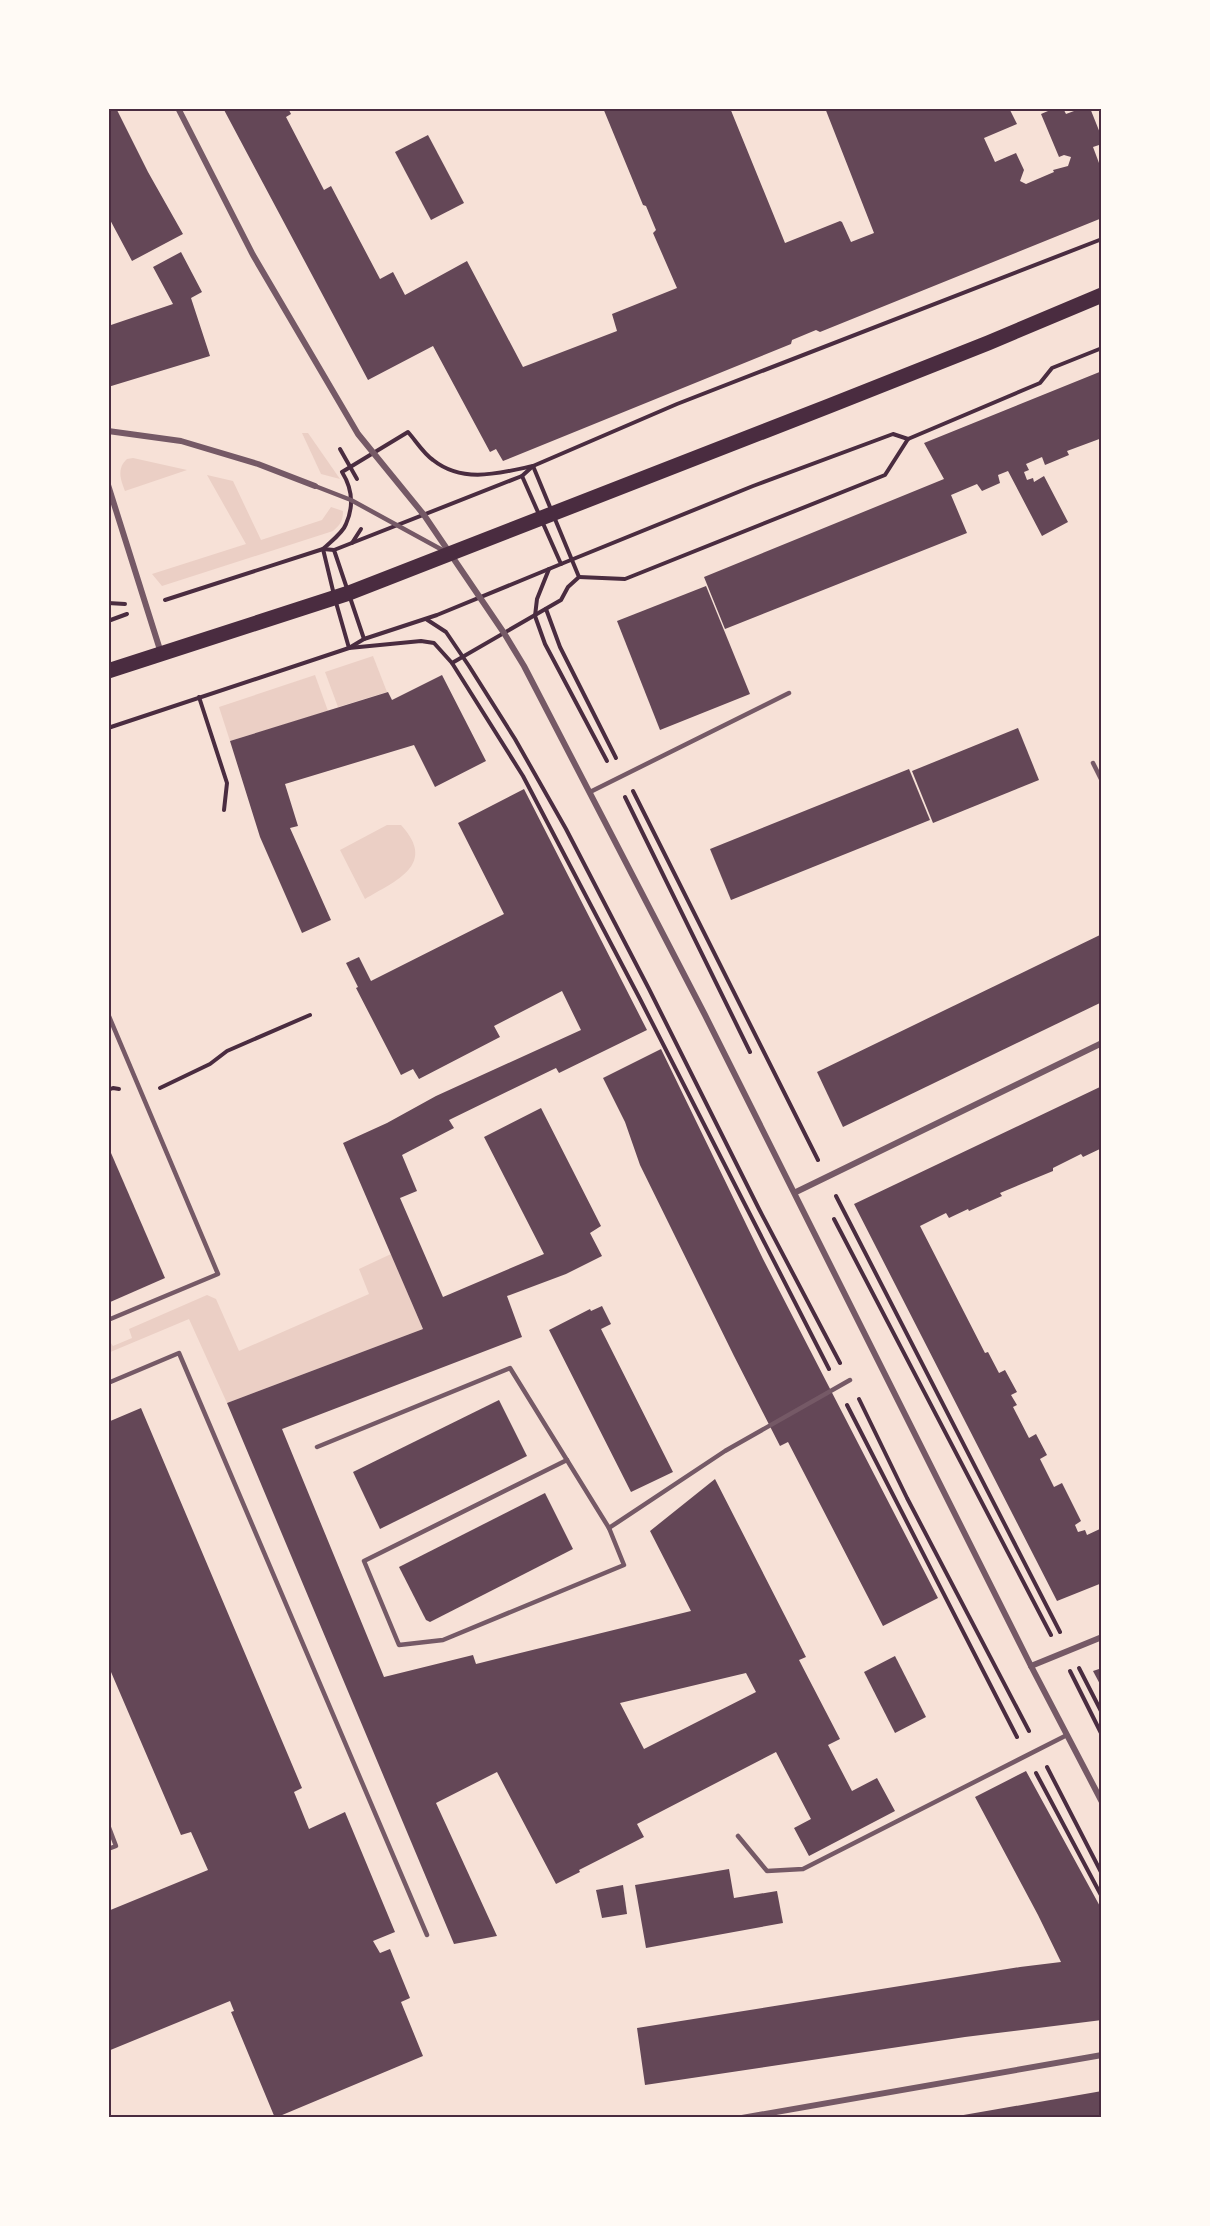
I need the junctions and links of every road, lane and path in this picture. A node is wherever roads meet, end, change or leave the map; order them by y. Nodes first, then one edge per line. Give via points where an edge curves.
1 (178, 108) edge
2 (1102, 239) edge
3 (1102, 295) edge
4 (1102, 348) edge
5 (108, 431) edge
6 (908, 439) junction
7 (339, 447) dead end
8 (522, 476) dead end
9 (108, 485) edge
10 (315, 486) joint
11 (366, 507) junction
12 (350, 544) dead end
13 (334, 550) dead end
14 (450, 554) junction
15 (561, 564) dead end
16 (549, 569) dead end
17 (579, 577) dead end
18 (146, 606) junction
19 (426, 619) dead end
20 (364, 639) dead end
21 (161, 654) junction
22 (452, 663) dead end
23 (108, 671) edge
24 (789, 693) dead end
25 (199, 697) junction
26 (108, 727) edge
27 (1093, 763) dead end
28 (616, 780) junction
29 (1102, 781) edge
30 (590, 792) junction
31 (224, 810) dead end
32 (108, 1014) edge
33 (310, 1015) dead end
34 (1102, 1043) edge
35 (752, 1055) dead end
36 (108, 1090) edge
37 (143, 1096) junction
38 (815, 1182) junction
39 (796, 1192) junction
40 (108, 1320) edge
41 (832, 1375) dead end
42 (850, 1380) junction
43 (108, 1383) edge
44 (842, 1395) dead end
45 (317, 1447) dead end
46 (567, 1460) junction
47 (609, 1528) junction
48 (1102, 1637) edge
49 (1061, 1654) junction
50 (1031, 1666) junction
51 (1030, 1734) dead end
52 (1067, 1734) junction
53 (1102, 1735) edge
54 (1020, 1743) dead end
55 (1031, 1764) dead end
56 (1046, 1764) dead end
57 (1102, 1802) edge
58 (108, 1825) edge
59 (738, 1836) dead end
60 (108, 1849) edge
61 (1102, 1874) edge
62 (1102, 1897) edge
63 (427, 1935) dead end
64 (1102, 2055) edge
65 (742, 2118) edge

1 - 14 street via 253,255 358,434 424,515
2 - 8 path via 677,404 533,466
3 - 14 main road
4 - 6 path via 1052,368 1040,383
5 - 10 street via 181,441
6 - 15 path via 893,434
6 - 17 path via 885,476 625,579
7 - 11 path via 360,486
9 - 18 street
10 - 11 lane
11 - 12 path via 365,521
11 - 14 lane
13 - 18 path via 323,549
14 - 21 main road via 324,603
14 - 30 street via 524,666
16 - 28 path via 535,616 545,644
18 - 21 street
19 - 42 path via 446,632 469,666 566,829
20 - 25 path via 349,648
21 - 23 main road
22 - 41 path via 529,787
24 - 28 lane
25 - 26 path
25 - 31 path via 227,783
27 - 29 lane
28 - 30 lane
28 - 35 path
30 - 39 street
32 - 37 lane
33 - 37 path via 227,1051 210,1064
34 - 38 street
36 - 37 path
37 - 40 lane via 218,1274
38 - 39 street
38 - 49 path
39 - 50 street
42 - 47 lane via 725,1451
42 - 51 path
43 - 63 lane via 178,1353
44 - 54 path
45 - 46 lane via 510,1368
46 - 47 lane
46 - 47 lane via 364,1561 399,1645 443,1640 624,1565
48 - 49 street
49 - 50 street
49 - 53 path
50 - 52 street
52 - 57 street
52 - 59 lane via 803,1869 767,1871
55 - 62 path
56 - 61 path
58 - 60 lane via 116,1846
64 - 65 street

